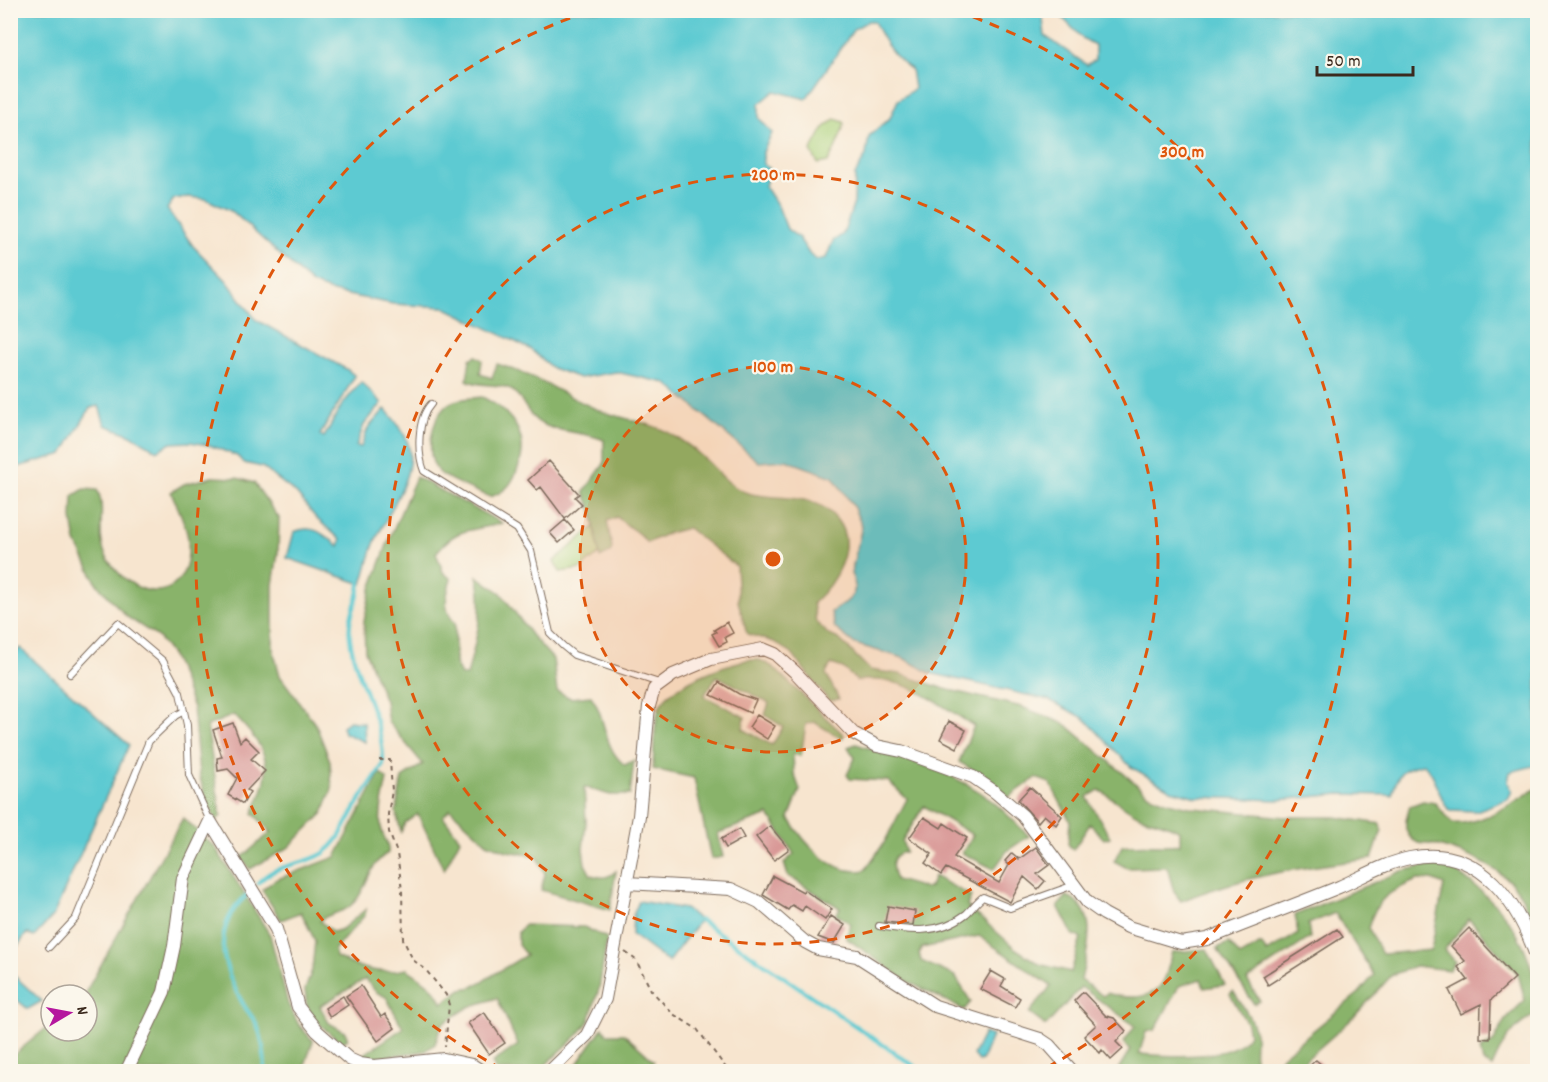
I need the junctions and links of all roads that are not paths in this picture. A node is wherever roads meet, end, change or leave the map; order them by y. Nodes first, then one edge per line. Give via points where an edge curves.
1 (431, 404) dead end
2 (70, 674) dead end
3 (659, 683) junction
4 (184, 711) junction
5 (210, 821) junction
6 (627, 884) junction
7 (1074, 885) junction
8 (879, 926) dead end
9 (49, 948) dead end
10 (1538, 962) edge
11 (126, 1071) edge
12 (483, 1071) edge
13 (549, 1071) edge
14 (1073, 1071) edge

1 - 3 lane via 423,412 420,460 424,471 517,529 531,551 550,633 574,655
2 - 4 lane via 118,623 164,661
3 - 6 street via 649,706 639,816
3 - 7 street via 711,659 763,649 776,654 853,734 877,746 973,777 995,792 1023,816
4 - 5 lane via 189,776
4 - 9 lane via 149,741 76,918
5 - 11 street via 183,878 164,992
5 - 12 street via 276,929 298,1006 317,1030 360,1064 444,1059
6 - 13 street via 605,999 596,1023 571,1053
6 - 14 street via 744,894 818,949 857,956 935,1006 1040,1040
7 - 8 lane via 1010,908 982,897 966,914 915,933
7 - 10 street via 1087,902 1128,927 1181,943 1207,939 1409,858 1447,858 1467,864 1499,886 1519,917

